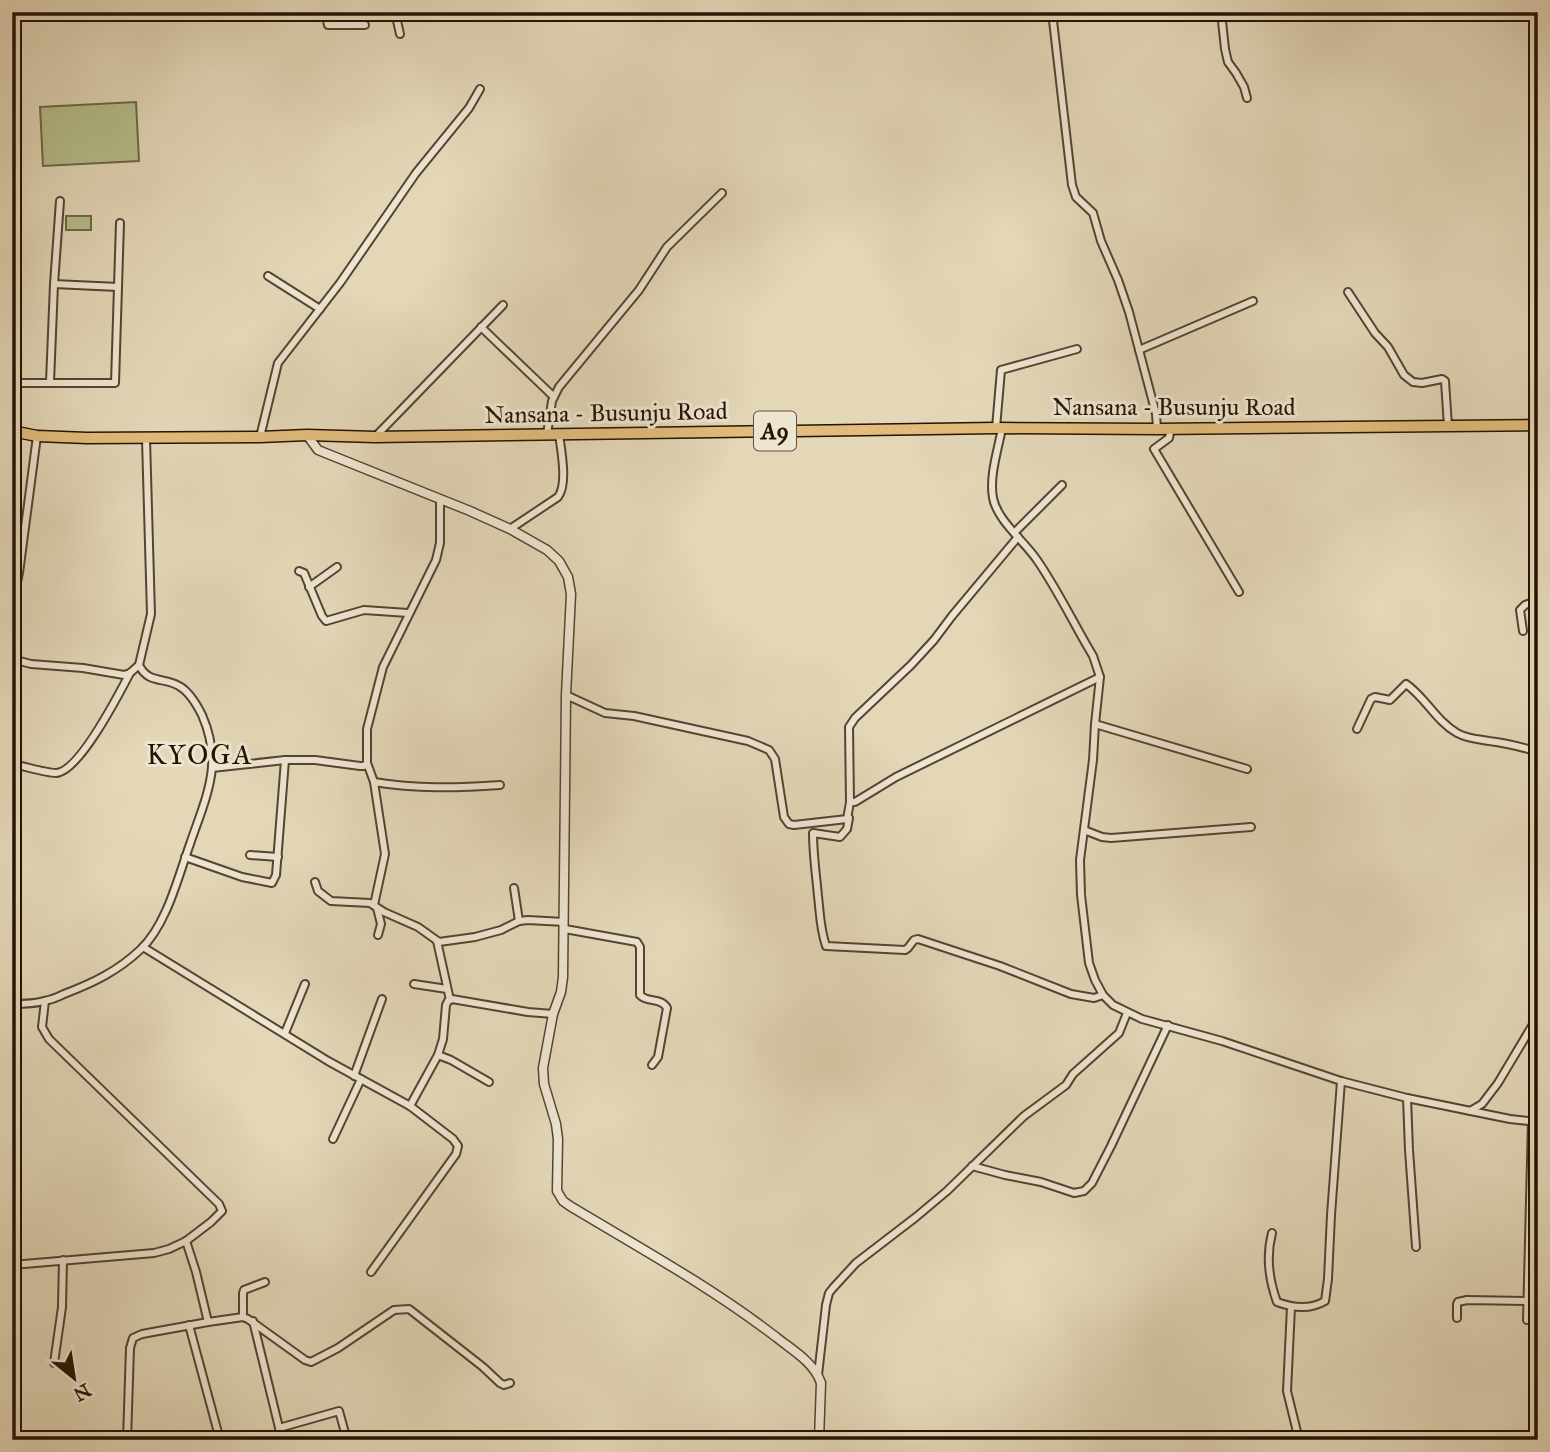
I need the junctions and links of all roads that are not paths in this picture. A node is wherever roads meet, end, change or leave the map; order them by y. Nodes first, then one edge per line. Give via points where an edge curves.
1 (325, 12) edge
2 (395, 12) edge
3 (1052, 12) edge
4 (1221, 12) edge
5 (365, 25) dead end
6 (400, 34) dead end
7 (480, 89) dead end
8 (1247, 98) dead end
9 (722, 192) dead end
10 (60, 201) dead end
11 (120, 223) dead end
12 (268, 276) dead end
13 (54, 284) junction
14 (118, 287) junction
15 (1348, 292) dead end
16 (1253, 301) dead end
17 (503, 305) dead end
18 (320, 309) junction
19 (481, 327) junction
20 (1077, 349) dead end
21 (1139, 350) junction
22 (50, 382) junction
23 (12, 383) edge
24 (554, 397) junction
25 (1538, 425) edge
26 (1448, 426) junction
27 (999, 428) junction
28 (1171, 428) junction
29 (1157, 429) junction
30 (12, 431) edge
31 (547, 434) junction
32 (559, 434) junction
33 (307, 435) junction
34 (37, 436) junction
35 (375, 437) junction
36 (260, 438) junction
37 (146, 439) junction
38 (1062, 485) dead end
39 (440, 500) junction
40 (510, 529) junction
41 (1016, 535) junction
42 (337, 567) dead end
43 (299, 571) dead end
44 (309, 587) junction
45 (1239, 592) dead end
46 (1538, 600) edge
47 (12, 606) edge
48 (408, 613) junction
49 (1523, 632) dead end
50 (12, 659) edge
51 (139, 665) junction
52 (130, 673) junction
53 (1100, 677) junction
54 (566, 695) junction
55 (1095, 724) junction
56 (1357, 729) dead end
57 (1538, 752) edge
58 (285, 760) junction
59 (368, 763) junction
60 (12, 764) edge
61 (212, 768) junction
62 (1247, 769) dead end
63 (374, 782) junction
64 (499, 785) dead end
65 (850, 802) junction
66 (849, 818) junction
67 (1251, 827) dead end
68 (1084, 830) junction
69 (250, 855) dead end
70 (185, 857) junction
71 (278, 857) junction
72 (315, 882) dead end
73 (514, 888) dead end
74 (375, 906) junction
75 (519, 921) junction
76 (565, 925) junction
77 (378, 935) dead end
78 (436, 941) junction
79 (144, 947) junction
80 (414, 984) dead end
81 (304, 985) dead end
82 (447, 989) junction
83 (1103, 995) junction
84 (382, 999) dead end
85 (450, 1000) junction
86 (45, 1001) junction
87 (12, 1004) edge
88 (1127, 1013) junction
89 (553, 1014) junction
90 (1538, 1016) edge
91 (1168, 1025) junction
92 (285, 1033) junction
93 (438, 1055) junction
94 (652, 1065) dead end
95 (358, 1077) junction
96 (1341, 1080) junction
97 (489, 1082) dead end
98 (1408, 1098) junction
99 (410, 1106) junction
100 (1470, 1111) junction
101 (1535, 1122) edge
102 (333, 1139) dead end
103 (972, 1166) junction
104 (1272, 1233) dead end
105 (186, 1241) junction
106 (1416, 1247) dead end
107 (64, 1260) junction
108 (12, 1265) edge
109 (371, 1272) dead end
110 (265, 1282) dead end
111 (1528, 1301) junction
112 (1291, 1307) junction
113 (243, 1317) junction
114 (1457, 1318) dead end
115 (1527, 1320) dead end
116 (253, 1321) junction
117 (208, 1322) junction
118 (189, 1325) junction
119 (54, 1363) dead end
120 (818, 1376) junction
121 (510, 1383) dead end
122 (279, 1428) junction
123 (127, 1440) edge
124 (220, 1440) edge
125 (282, 1440) edge
126 (347, 1440) edge
127 (819, 1440) edge
128 (1299, 1440) edge

1 - 5 street via 328,25
2 - 6 street
3 - 21 street via 1072,185 1076,197 1093,213
4 - 8 street via 1228,62
7 - 18 street
9 - 24 street via 667,247 639,290
10 - 13 street
11 - 14 street
12 - 18 street
13 - 14 street
13 - 22 street
14 - 22 street via 115,383
15 - 26 street via 1404,375 1413,382 1445,381
16 - 21 street
17 - 19 street
18 - 36 street via 278,363
19 - 24 street
19 - 35 street
20 - 27 street via 1001,370
21 - 29 street
22 - 23 street
24 - 31 street
25 - 26 main road, Nansana - Busunju Road / A9
26 - 28 main road, Nansana - Busunju Road / A9
27 - 29 main road, Nansana - Busunju Road / A9
27 - 32 main road, Nansana - Busunju Road / A9
27 - 41 street via 992,496
28 - 29 main road, Nansana - Busunju Road / A9
28 - 45 street via 1170,438 1154,449
30 - 34 main road, Nansana - Busunju Road / A9
31 - 32 main road, Nansana - Busunju Road / A9
31 - 35 main road, Nansana - Busunju Road / A9
32 - 40 street via 562,492
33 - 35 main road, Nansana - Busunju Road / A9
33 - 36 main road, Nansana - Busunju Road / A9
33 - 39 street via 318,450
34 - 37 main road, Nansana - Busunju Road / A9
34 - 47 street
36 - 37 main road, Nansana - Busunju Road / A9
37 - 51 street via 151,614
38 - 41 street
39 - 40 street
39 - 48 street via 436,560
40 - 54 street via 547,550 568,577
41 - 53 street via 1037,560 1093,656
41 - 65 street via 934,640 849,727
42 - 44 street
43 - 44 street
44 - 48 street via 326,621 364,610
46 - 49 street via 1520,610
48 - 59 street via 376,690 367,729
50 - 52 street
51 - 52 street
51 - 61 street via 145,675 181,687 193,699 208,733
52 - 60 street via 73,764 56,773
53 - 55 street
53 - 65 street
54 - 66 street via 605,713 748,741 769,750 789,824
54 - 76 street
55 - 62 street
55 - 68 street
56 - 57 street via 1371,699 1390,699 1406,684 1444,724 1460,734
58 - 59 street
58 - 61 street
58 - 71 street
59 - 63 street
61 - 70 street
63 - 64 street via 428,788
63 - 74 street via 384,854
65 - 66 street
66 - 83 street via 840,837 813,833 826,946 905,950 918,939 1071,994
67 - 68 street via 1111,838
68 - 83 street via 1080,860 1083,919 1089,963
69 - 71 street
70 - 71 street via 272,883
70 - 79 street via 165,913
72 - 74 street via 318,891 331,901
73 - 75 street
74 - 77 street via 381,924
74 - 78 street
75 - 76 street
75 - 78 street via 475,937
76 - 89 street via 561,992
76 - 94 street via 639,944 640,995 667,1007 658,1057
78 - 82 street
79 - 86 street via 120,968
79 - 92 street
80 - 82 street
81 - 92 street
82 - 85 street
83 - 88 street
84 - 95 street
85 - 89 street
85 - 93 street
86 - 87 street
86 - 105 street via 42,1027 49,1039 219,1204 222,1211
88 - 91 street
88 - 103 street via 1119,1033
89 - 120 street via 542,1068 556,1124 559,1196 739,1309
90 - 100 street via 1498,1083 1482,1104
91 - 96 street
91 - 103 street via 1111,1146 1084,1191 1074,1193
92 - 95 street
93 - 97 street
93 - 99 street
95 - 99 street
95 - 102 street
96 - 98 street
96 - 112 street via 1325,1301
98 - 100 street
98 - 106 street
99 - 109 street via 453,1139 458,1150
100 - 101 street
101 - 111 street
103 - 120 street via 856,1263 833,1288 826,1305
104 - 112 street via 1272,1289 1277,1303
105 - 107 street via 154,1253
105 - 117 street
107 - 108 street
107 - 119 street
110 - 113 street via 244,1290
111 - 114 street via 1458,1302
111 - 115 street
112 - 128 street via 1287,1391
113 - 116 street
113 - 117 street
116 - 121 street via 311,1362 394,1310 409,1309 500,1383
116 - 122 street
117 - 118 street
118 - 123 street via 136,1335 130,1342
118 - 124 street
120 - 127 street
122 - 125 street
122 - 126 street via 339,1411

